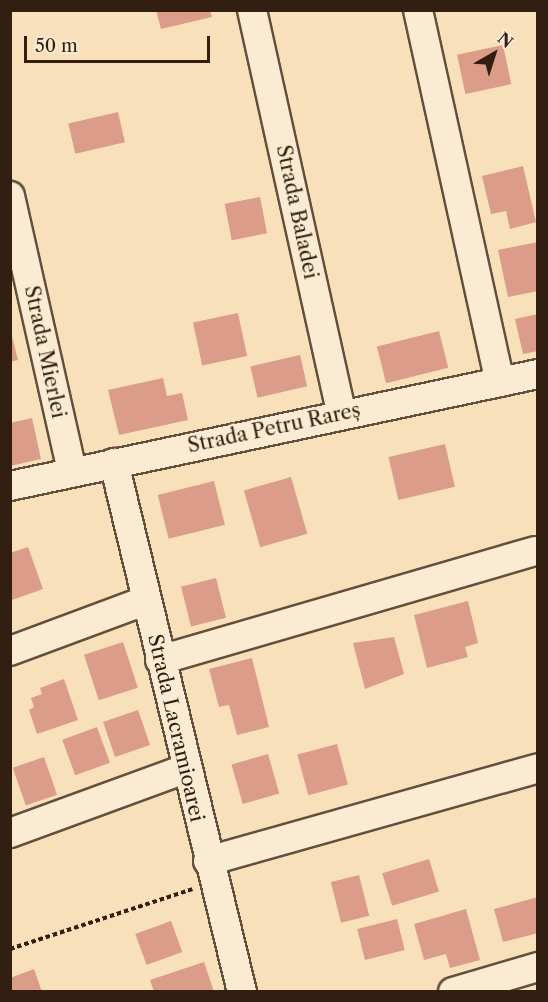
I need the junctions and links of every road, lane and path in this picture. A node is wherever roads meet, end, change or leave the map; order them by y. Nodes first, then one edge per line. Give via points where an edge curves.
1 (252, 10) edge
2 (417, 10) edge
3 (10, 196) edge
4 (537, 374) edge
5 (500, 382) junction
6 (341, 413) junction
7 (114, 463) junction
8 (72, 472) junction
9 (10, 486) edge
10 (536, 551) dead end
11 (147, 600) junction
12 (10, 651) edge
13 (160, 660) junction
14 (537, 768) edge
15 (185, 769) junction
16 (10, 833) edge
17 (210, 871) junction
18 (10, 949) edge
19 (537, 967) edge
20 (242, 992) edge
21 (453, 992) edge

1 - 6 street, Strada Baladei
2 - 5 street
3 - 8 street, Strada Mierlei
4 - 5 street, Strada Petru Rareș
5 - 6 street, Strada Petru Rareș
6 - 7 street, Strada Petru Rareș
7 - 8 street, Strada Petru Rareș
7 - 11 street, Strada Lacramioarei
8 - 9 street, Strada Petru Rareș
10 - 13 street
11 - 12 street
11 - 13 street, Strada Lacramioarei
13 - 15 street, Strada Lacramioarei
14 - 17 street
15 - 16 street
15 - 17 street, Strada Lacramioarei
17 - 18 path
17 - 20 street, Strada Lacramioarei
19 - 21 street

